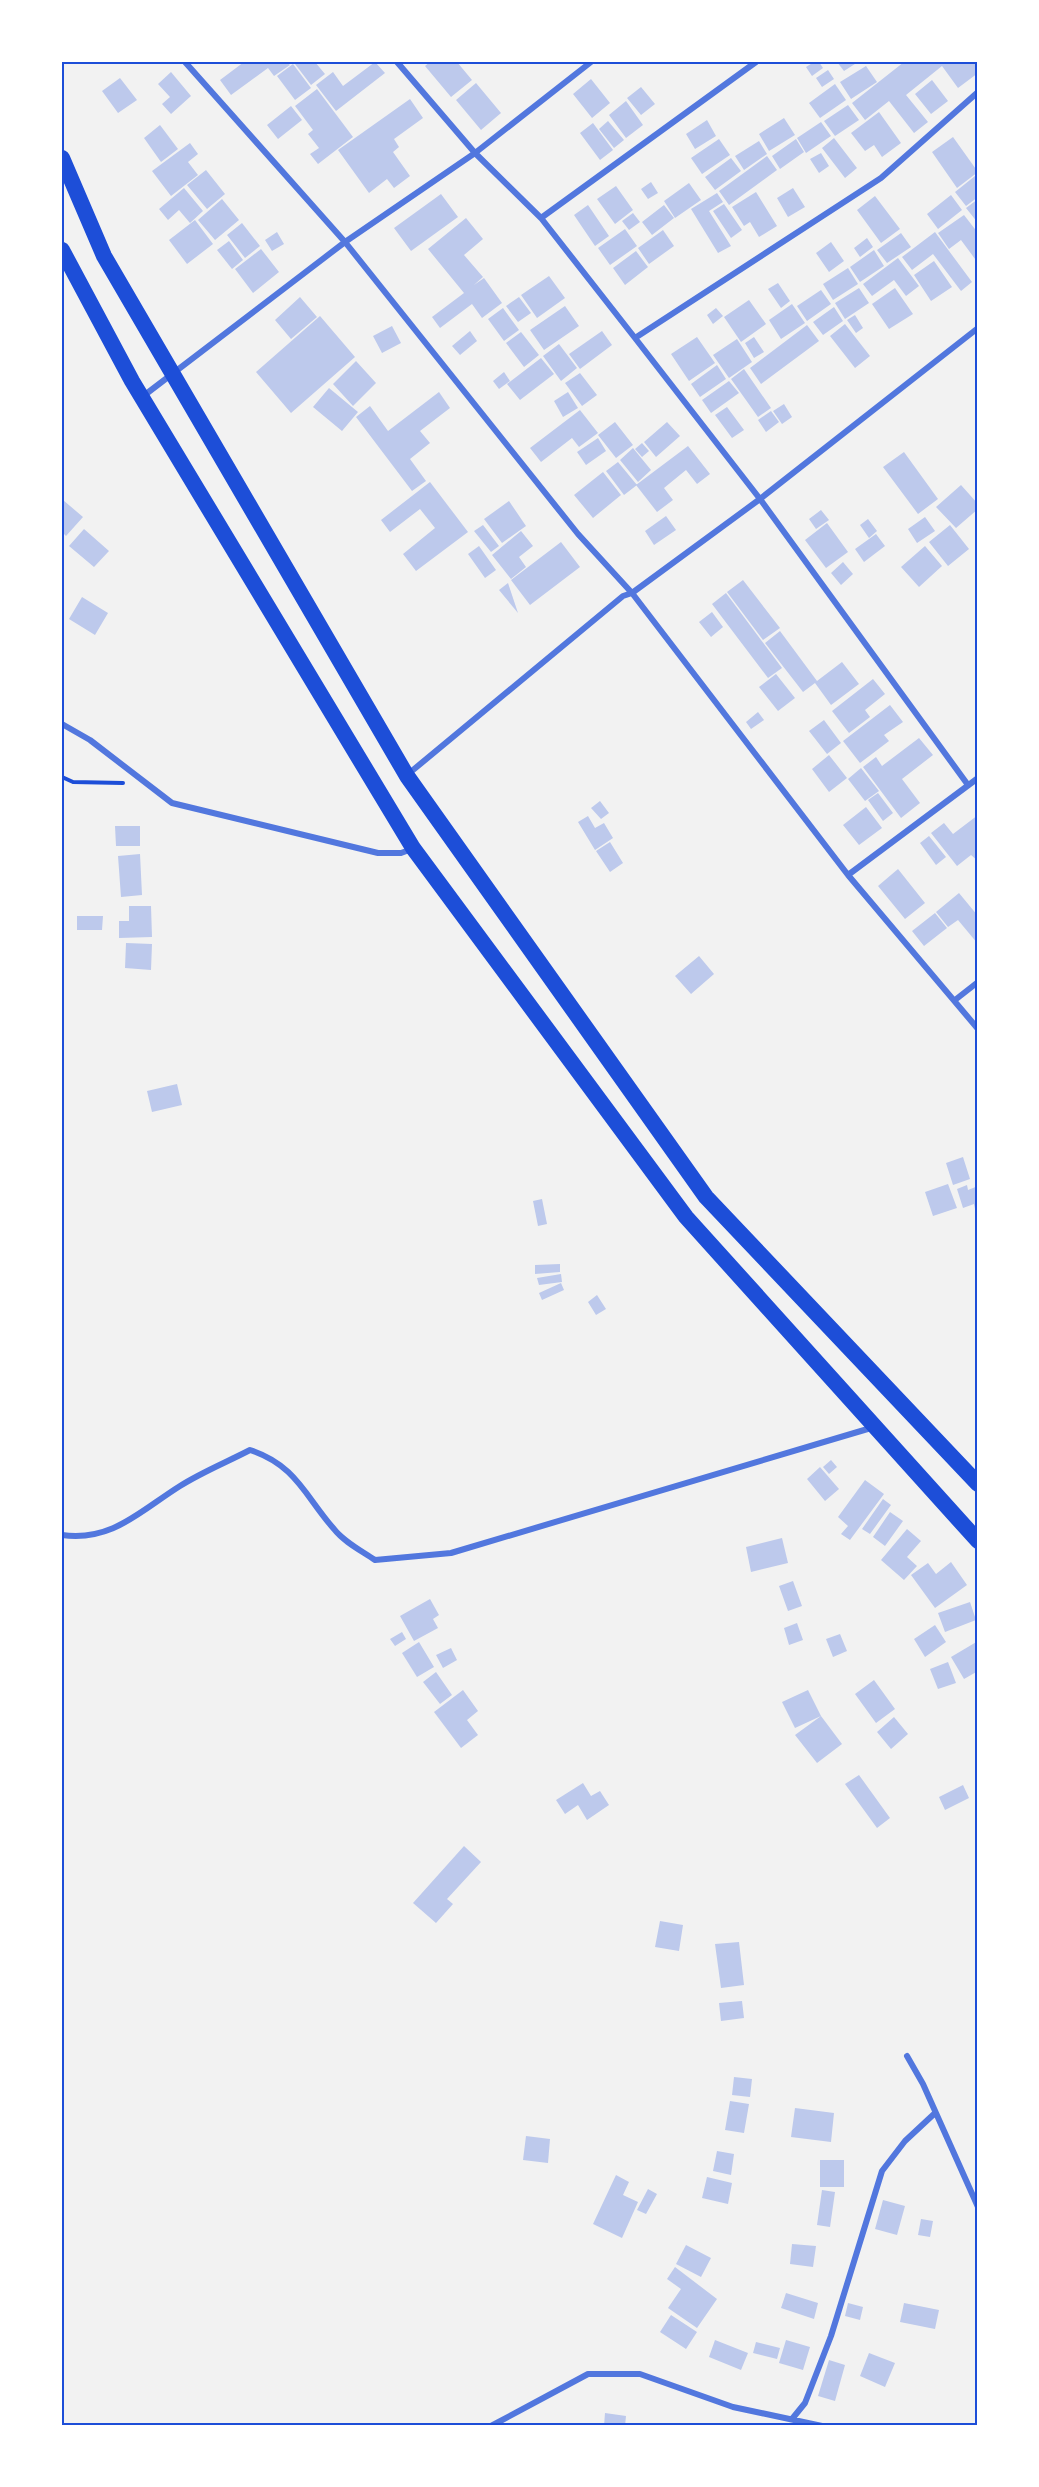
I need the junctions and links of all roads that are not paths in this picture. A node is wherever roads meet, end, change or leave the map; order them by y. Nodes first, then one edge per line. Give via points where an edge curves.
1 (185, 62) edge
2 (397, 62) edge
3 (591, 62) edge
4 (756, 62) edge
5 (978, 92) edge
6 (475, 153) junction
7 (62, 158) edge
8 (542, 218) junction
9 (345, 242) junction
10 (62, 250) edge
11 (978, 328) edge
12 (635, 338) junction
13 (172, 374) junction
14 (141, 397) junction
15 (760, 499) junction
16 (632, 593) junction
17 (62, 724) edge
18 (406, 776) junction
19 (978, 778) edge
20 (968, 785) junction
21 (413, 848) junction
22 (848, 875) junction
23 (978, 982) edge
24 (955, 1000) junction
25 (978, 1029) edge
26 (873, 1427) junction
27 (978, 1484) edge
28 (62, 1535) edge
29 (978, 1541) edge
30 (907, 2056) dead end
31 (934, 2114) junction
32 (978, 2207) edge
33 (792, 2419) junction
34 (491, 2426) edge
35 (822, 2426) edge

1 - 9 street
2 - 6 street
3 - 6 street
4 - 8 street
5 - 12 street via 881,178
6 - 8 street
6 - 9 street
7 - 13 highway via 104,256
8 - 12 street
9 - 13 street
9 - 16 street via 578,534
10 - 14 highway
11 - 15 street
12 - 15 street
13 - 14 street
13 - 18 highway
14 - 21 highway
15 - 16 street
15 - 20 street
16 - 18 street via 622,596
16 - 22 street
17 - 21 street via 98,745 172,803 378,853 401,853
18 - 27 highway via 706,1197
19 - 20 street
20 - 22 street
21 - 26 highway via 687,1217
22 - 24 street
23 - 24 street
24 - 25 street
26 - 28 street via 452,1553 375,1560 335,1531 304,1487 272,1458 250,1450 182,1484 124,1524 83,1538
26 - 29 highway
30 - 31 street
31 - 32 street
31 - 33 street via 905,2141 882,2171 831,2336 805,2403
33 - 34 street via 733,2407 640,2374 588,2374
33 - 35 street

